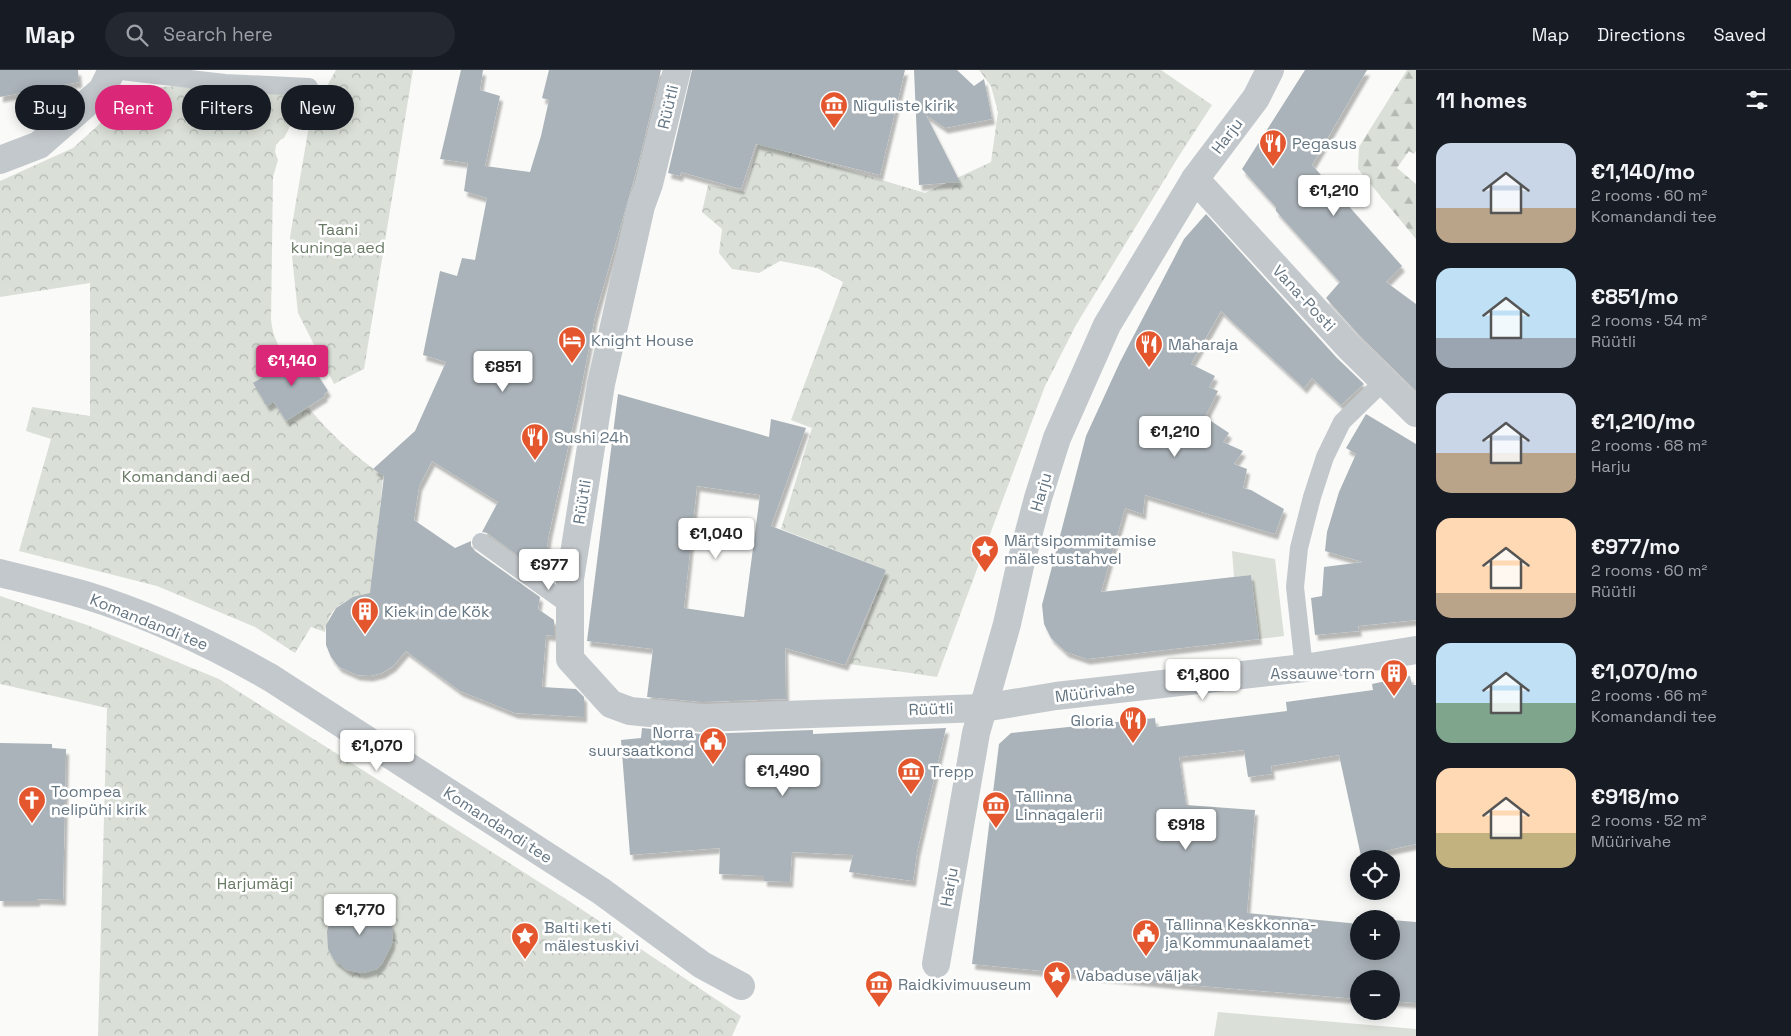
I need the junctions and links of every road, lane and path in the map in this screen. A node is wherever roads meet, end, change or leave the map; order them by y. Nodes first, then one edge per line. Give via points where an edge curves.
1 (112, 70) edge
2 (677, 70) edge
3 (1270, 70) edge
4 (281, 86) edge
5 (0, 160) edge
6 (1195, 179) junction
7 (1383, 382) junction
8 (1416, 413) edge
9 (481, 542) dead end
10 (0, 573) edge
11 (570, 606) junction
12 (1416, 650) edge
13 (1304, 668) junction
14 (983, 708) junction
15 (936, 964) dead end
16 (741, 986) dead end

1 - 4 lane via 225,83
1 - 5 street via 102,90 39,145
2 - 11 street, Rüütli via 641,206 601,384 570,579
3 - 6 street, Harju via 1256,98
6 - 7 street, Vana-Posti
6 - 14 street, Harju via 1107,325 1057,438
7 - 8 street, Vana-Posti
7 - 13 lane via 1342,422 1325,457 1312,497 1299,548 1295,587
9 - 11 lane
10 - 16 street, Komandandi tee via 86,596 147,617 239,659 601,891 702,965
11 - 14 street, Rüütli via 570,659 611,704 630,711 702,718
12 - 13 street, Müürivahe
13 - 14 street, Müürivahe via 1056,696
14 - 15 street, Harju

